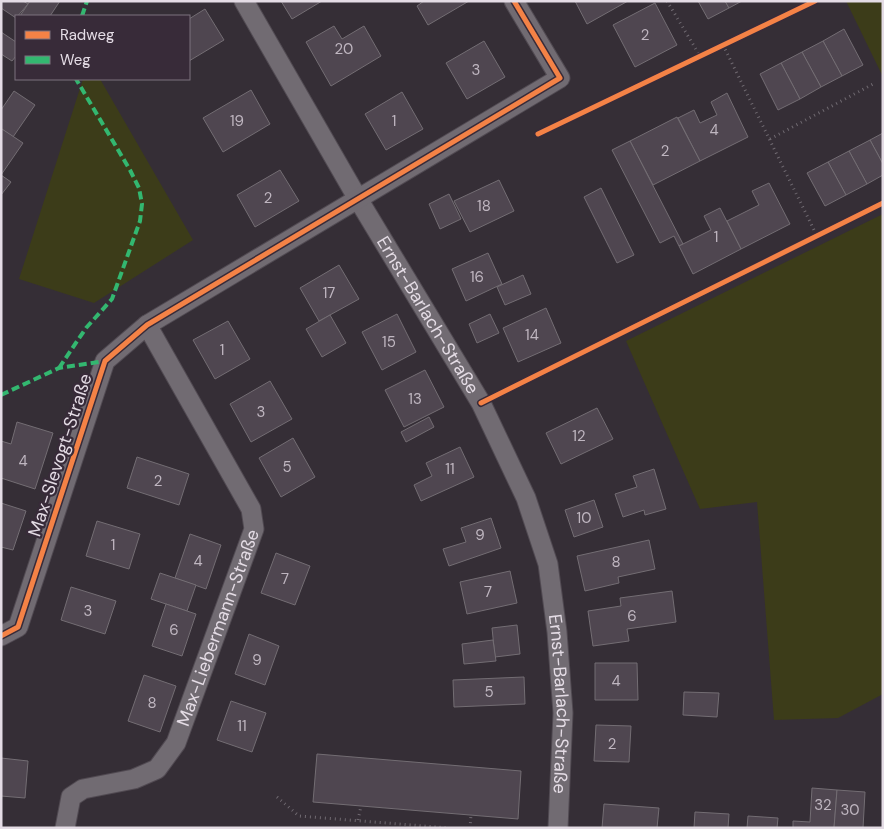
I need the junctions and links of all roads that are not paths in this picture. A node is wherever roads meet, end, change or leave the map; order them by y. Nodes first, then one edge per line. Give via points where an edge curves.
1 (244, 1) edge
2 (514, 1) edge
3 (358, 199) junction
4 (147, 325) junction
5 (1, 636) edge
6 (65, 828) edge
7 (558, 828) edge

1 - 3 street, Ernst-Barlach-Straße
2 - 3 street, Max-Slevogt-Straße via 560,78
3 - 4 street, Max-Slevogt-Straße
3 - 7 street, Ernst-Barlach-Straße via 481,403 526,498 548,564 563,713
4 - 5 street, Max-Slevogt-Straße via 105,361 18,627
4 - 6 street, Max-Liebermann-Straße via 251,508 254,529 176,743 157,769 134,779 83,789 71,797

